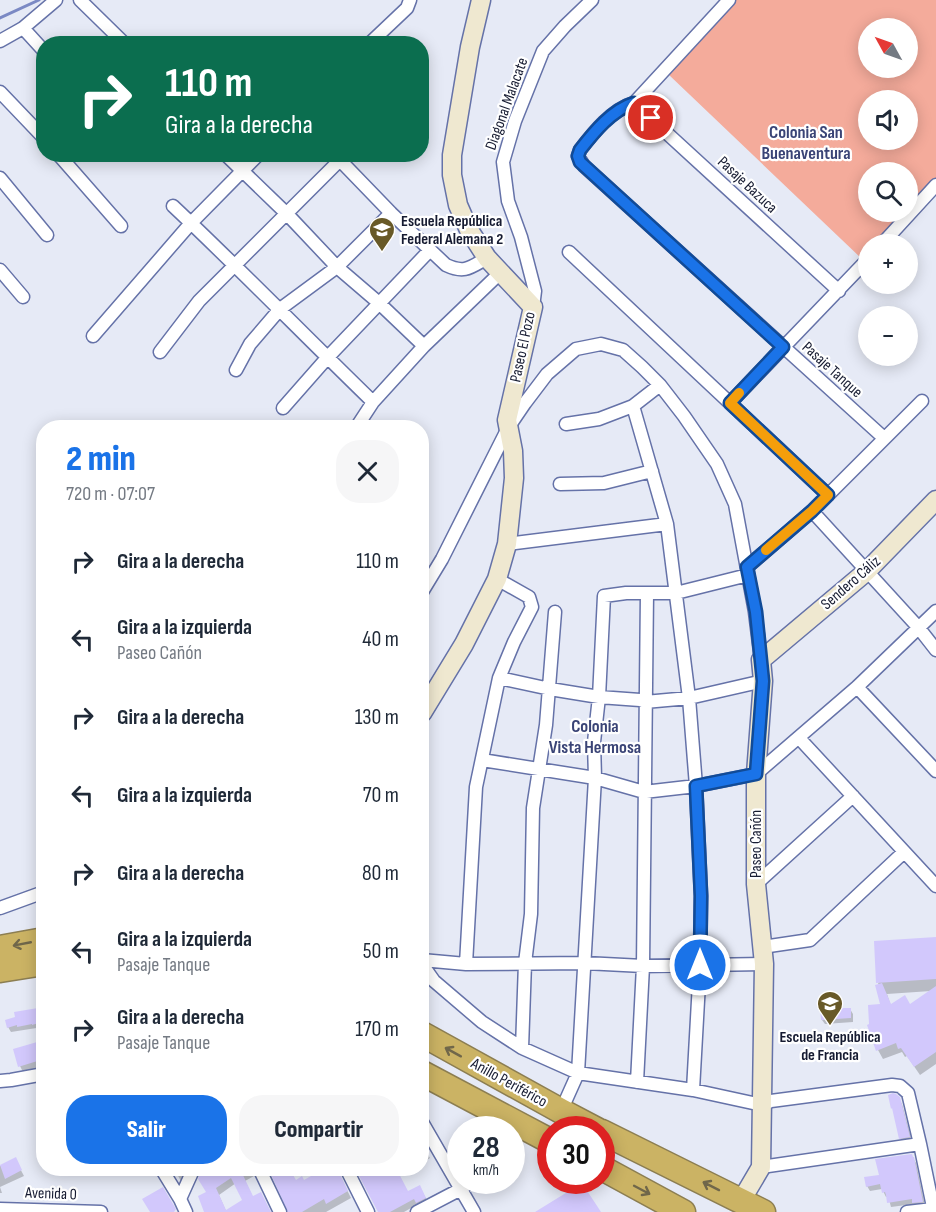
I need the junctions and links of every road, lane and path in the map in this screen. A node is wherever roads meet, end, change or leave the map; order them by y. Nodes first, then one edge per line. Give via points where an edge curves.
1 (56, 0) edge
2 (80, 0) edge
3 (410, 0) edge
4 (481, 0) edge
5 (592, 0) edge
6 (729, 0) edge
7 (23, 28) junction
8 (117, 36) edge
9 (377, 36) edge
10 (0, 41) edge
11 (36, 42) edge
12 (0, 92) edge
13 (634, 103) junction
14 (36, 130) edge
15 (65, 162) edge
16 (233, 162) edge
17 (251, 162) edge
18 (335, 162) edge
19 (345, 162) edge
20 (242, 172) junction
21 (0, 178) edge
22 (936, 185) edge
23 (173, 206) dead end
24 (391, 213) junction
25 (287, 214) junction
26 (191, 223) junction
27 (121, 226) dead end
28 (891, 234) edge
29 (47, 235) dead end
30 (430, 250) junction
31 (569, 252) dead end
32 (487, 258) junction
33 (234, 265) junction
34 (337, 267) junction
35 (0, 270) edge
36 (858, 270) edge
37 (500, 273) junction
38 (838, 291) junction
39 (23, 297) dead end
40 (379, 303) junction
41 (533, 307) junction
42 (280, 309) junction
43 (93, 336) dead end
44 (424, 346) junction
45 (783, 347) junction
46 (160, 352) dead end
47 (327, 358) junction
48 (236, 370) dead end
49 (660, 385) junction
50 (922, 401) dead end
51 (373, 402) junction
52 (730, 403) junction
53 (633, 406) junction
54 (283, 408) dead end
55 (361, 420) edge
56 (566, 424) dead end
57 (508, 428) junction
58 (884, 438) junction
59 (652, 471) junction
60 (560, 484) dead end
61 (828, 495) junction
62 (936, 500) edge
63 (812, 511) junction
64 (667, 524) junction
65 (507, 544) junction
66 (748, 571) junction
67 (867, 571) junction
68 (497, 579) junction
69 (429, 580) edge
70 (647, 593) junction
71 (676, 593) junction
72 (936, 611) edge
73 (555, 612) dead end
74 (918, 627) junction
75 (936, 650) edge
76 (761, 660) junction
77 (500, 678) junction
78 (763, 681) junction
79 (857, 687) junction
80 (550, 689) junction
81 (599, 697) junction
82 (689, 698) junction
83 (429, 702) edge
84 (645, 702) junction
85 (799, 738) junction
86 (482, 760) junction
87 (539, 770) junction
88 (936, 771) edge
89 (756, 774) junction
90 (595, 778) junction
91 (696, 786) junction
92 (645, 792) junction
93 (853, 796) junction
94 (904, 852) junction
95 (756, 884) junction
96 (936, 886) edge
97 (36, 895) edge
98 (0, 908) edge
99 (36, 941) edge
100 (0, 948) edge
101 (763, 956) junction
102 (429, 962) edge
103 (525, 963) junction
104 (585, 963) junction
105 (36, 964) edge
106 (466, 964) junction
107 (700, 965) junction
108 (643, 966) junction
109 (0, 970) edge
110 (429, 973) edge
111 (429, 1039) edge
112 (522, 1048) junction
113 (489, 1071) junction
114 (578, 1073) junction
115 (36, 1075) edge
116 (429, 1077) edge
117 (0, 1081) edge
118 (636, 1082) junction
119 (693, 1090) junction
120 (472, 1100) junction
121 (762, 1105) junction
122 (561, 1112) junction
123 (569, 1116) edge
124 (429, 1134) edge
125 (537, 1134) edge
126 (615, 1138) edge
127 (920, 1144) junction
128 (447, 1166) edge
129 (761, 1167) junction
130 (615, 1175) edge
131 (166, 1176) edge
132 (190, 1176) edge
133 (263, 1176) edge
134 (350, 1176) edge
135 (451, 1194) edge
136 (463, 1194) edge
137 (180, 1199) junction
138 (741, 1201) junction
139 (0, 1209) edge
140 (934, 1210) edge
141 (101, 1212) edge
142 (186, 1212) edge
143 (280, 1212) edge
144 (368, 1212) edge
145 (417, 1212) edge
146 (474, 1212) edge
147 (683, 1212) edge
148 (763, 1212) edge
149 (907, 1212) edge

1 - 7 street
2 - 8 street
3 - 9 street
4 - 32 street, Paseo El Pozo via 452,155 452,175 458,205
5 - 41 street, Diagonal Malacate via 543,51 503,162 508,201 535,291
6 - 13 street, Pasaje Tanque
7 - 10 street
7 - 11 street
12 - 14 street
13 - 38 street, Pasaje Bazuca
13 - 45 street, Pasaje Tanque via 612,115 585,143 578,156 580,162
15 - 27 street
16 - 20 street
17 - 20 street
18 - 25 street
19 - 24 street
20 - 25 street
20 - 26 street
21 - 29 street
22 - 28 street
23 - 26 street
24 - 30 street
24 - 34 street
25 - 33 street
25 - 34 street
26 - 33 street
26 - 43 street
30 - 32 street via 455,269 466,270
30 - 40 street
31 - 52 street
32 - 37 street, Paseo El Pozo
33 - 42 street
33 - 46 street via 199,301
34 - 40 street
34 - 42 street
35 - 39 street
36 - 38 street
37 - 41 street, Paseo El Pozo
37 - 44 street
38 - 45 street
40 - 44 street
40 - 47 street
41 - 57 street, Paseo El Pozo
42 - 47 street
42 - 48 street via 250,344
44 - 51 street
45 - 52 street
45 - 58 street, Pasaje Tanque
47 - 51 street
47 - 54 street
49 - 53 street
49 - 57 street, Paseo Cañón via 623,350 601,344 576,349 548,374
49 - 66 street, Paseo Cañón via 717,464 735,504
50 - 58 street
51 - 55 street
52 - 61 street
53 - 56 street via 599,419
53 - 59 street
57 - 65 street via 513,478
57 - 69 street, Paseo El Pozo
58 - 61 street
59 - 60 street via 604,483
59 - 64 street
61 - 63 street
62 - 67 street, Sendero Cáliz
63 - 66 street
63 - 67 street
64 - 65 street
64 - 71 street
65 - 68 street
66 - 71 street
66 - 76 street, Paseo Cañón
67 - 74 street
67 - 76 street, Sendero Cáliz
68 - 77 street via 529,597 532,607
68 - 83 street
70 - 71 street
70 - 81 street via 604,596
70 - 84 street
71 - 82 street
72 - 74 street
73 - 80 street
74 - 75 street
74 - 79 street
76 - 78 street, Paseo Cañón
77 - 80 street
77 - 86 street
78 - 82 street
78 - 89 street, Paseo Cañón
79 - 85 street
79 - 88 street
80 - 81 street
80 - 87 street
81 - 84 street
81 - 90 street
82 - 84 street
82 - 91 street
84 - 92 street
85 - 89 street
85 - 93 street
86 - 87 street
86 - 106 street via 476,787
87 - 90 street
87 - 103 street via 533,808 531,914
89 - 91 street
89 - 95 street, Paseo Cañón
90 - 92 street
90 - 104 street
91 - 92 street
91 - 107 street
92 - 108 street
93 - 94 street
93 - 95 street
94 - 96 street
94 - 101 street via 810,939
95 - 101 street, Paseo Cañón
97 - 98 street
99 -> 100 highway
101 - 107 street
101 - 121 street, Paseo Cañón
102 - 106 street
103 - 104 street
103 - 106 street
103 - 112 street
104 - 108 street
104 - 114 street
105 - 109 highway
107 - 108 street
107 - 119 street
108 - 118 street
110 - 112 street via 482,1022
113 -> 111 highway, Anillo Periférico
112 - 114 street
113 - 120 highway via 473,1076 468,1092
113 - 122 highway, Anillo Periférico
114 - 118 street
114 - 122 street
115 - 117 street
116 - 120 highway, Anillo Periférico
118 - 119 street
119 - 121 street
120 - 125 highway, Anillo Periférico
121 - 127 street via 900,1086 908,1094
121 - 129 street, Paseo Cañón
122 - 123 highway, Anillo Periférico
124 - 128 street
138 -> 126 highway
127 - 129 street
127 - 140 street
129 - 138 street, Paseo Cañón
130 -> 147 highway
131 - 137 street
132 - 137 street
133 - 143 street
134 - 144 street
135 - 145 street
136 - 146 street
137 - 142 street
138 - 148 highway
139 - 141 street, Avenida 0
140 - 149 street

